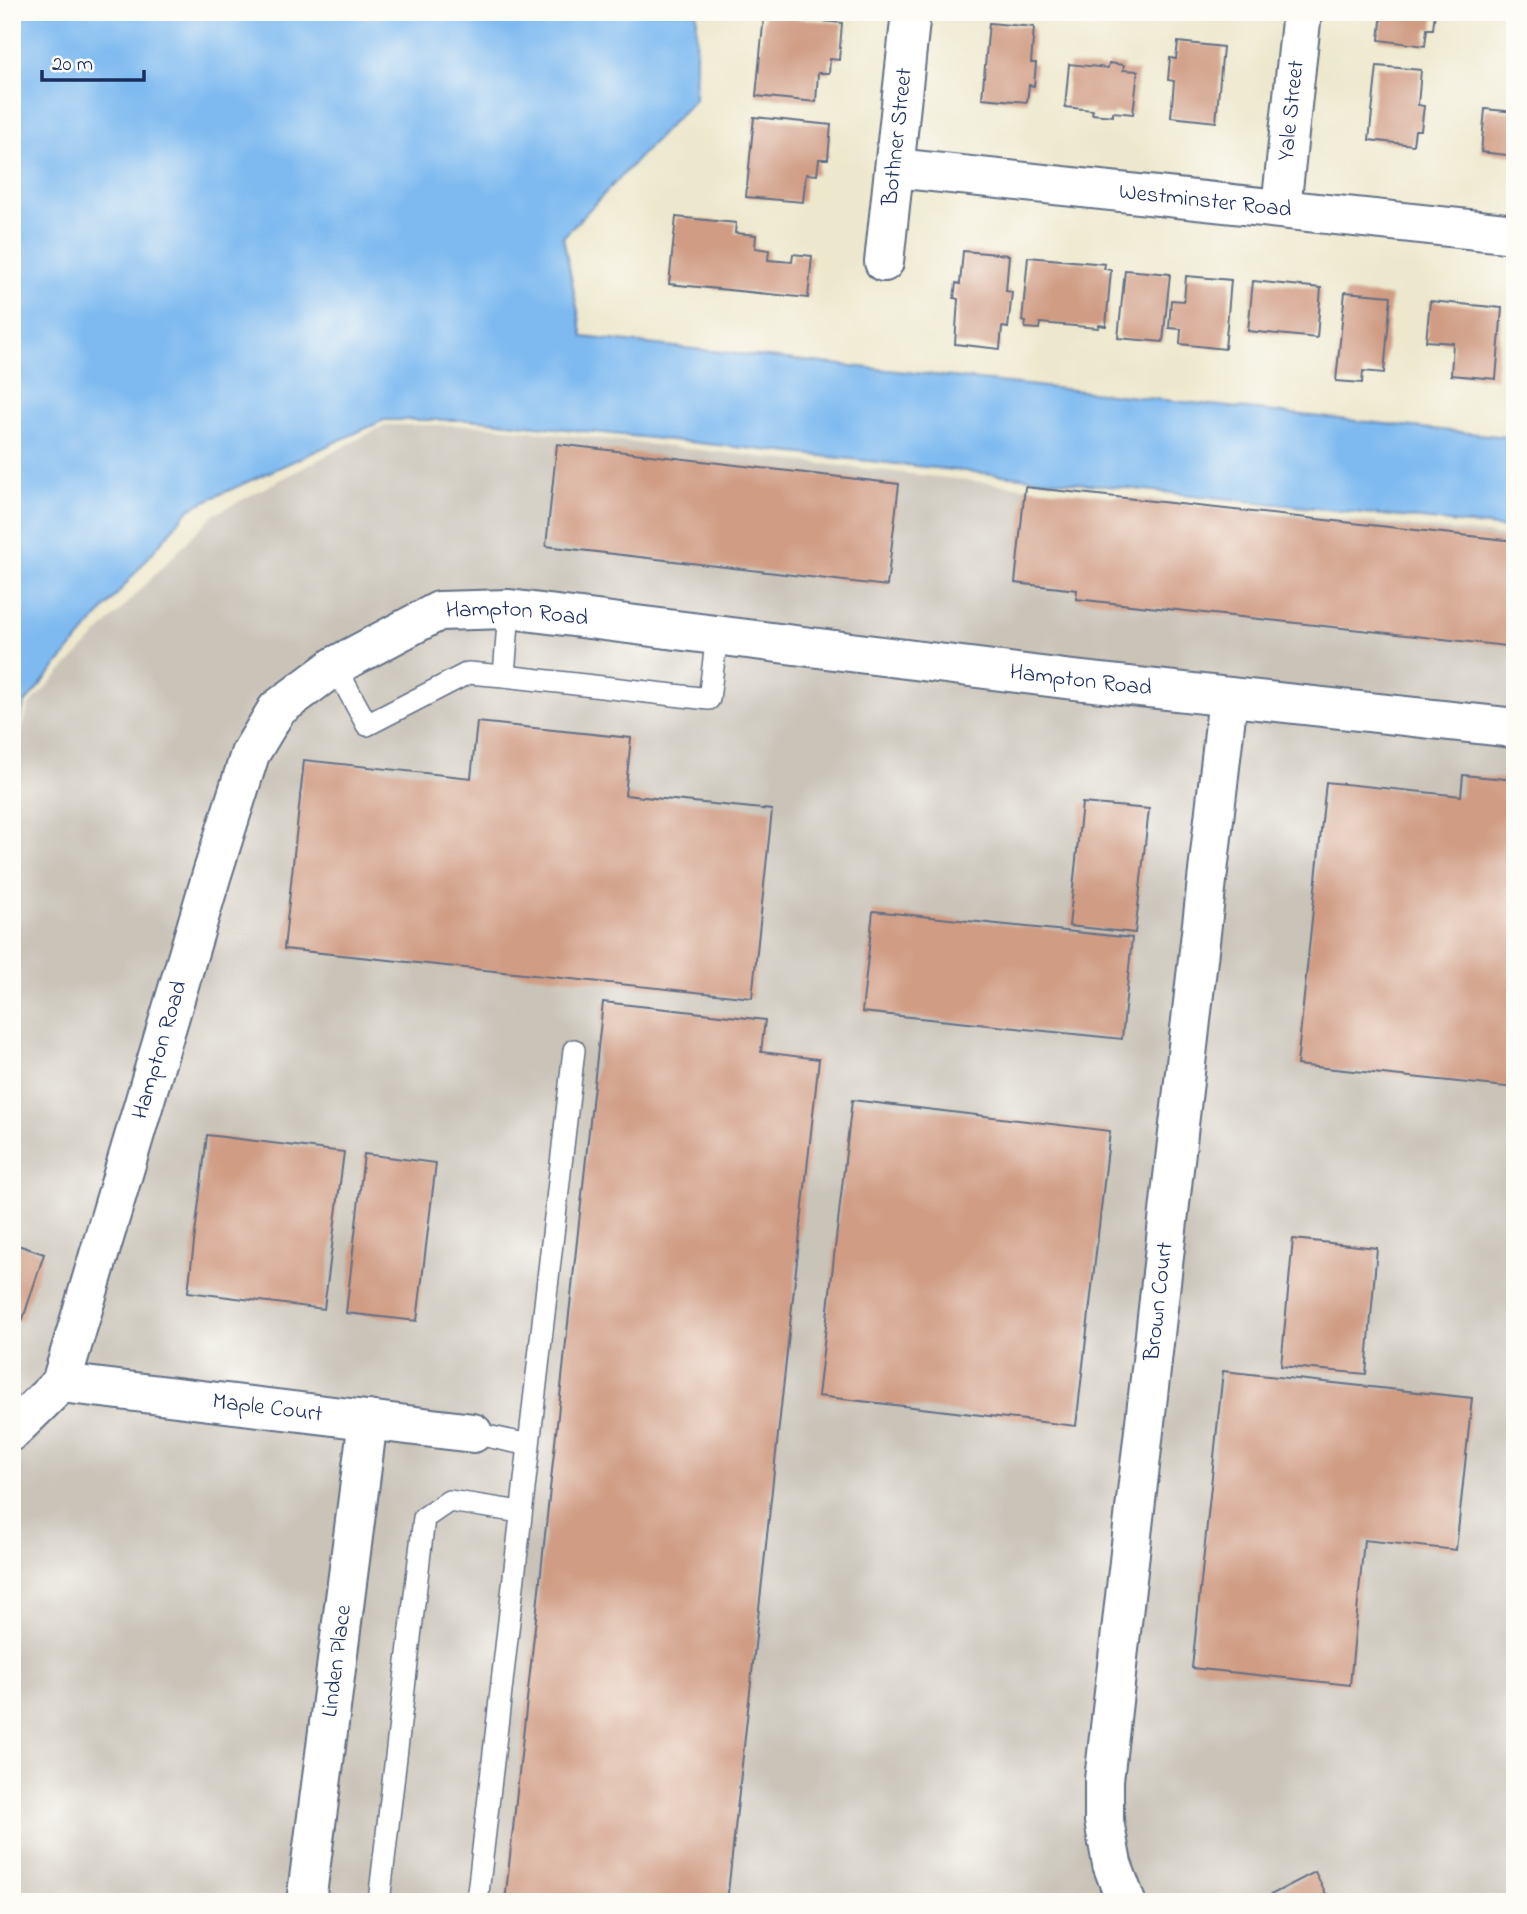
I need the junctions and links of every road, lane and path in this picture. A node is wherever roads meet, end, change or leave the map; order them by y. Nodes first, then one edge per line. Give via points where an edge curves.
1 (911, 12) edge
2 (1302, 12) edge
3 (895, 168) junction
4 (1281, 208) junction
5 (1515, 234) edge
6 (884, 262) dead end
7 (509, 608) junction
8 (717, 635) junction
9 (335, 666) junction
10 (504, 676) junction
11 (1228, 697) junction
12 (1515, 728) edge
13 (574, 1050) dead end
14 (61, 1383) junction
15 (368, 1420) junction
16 (12, 1431) edge
17 (473, 1433) joint
18 (529, 1445) junction
19 (522, 1512) junction
20 (306, 1902) edge
21 (379, 1902) edge
22 (477, 1902) edge
23 (1126, 1902) edge

1 - 3 street, Bothner Street
2 - 4 street, Yale Street
3 - 4 street, Westminster Road
3 - 6 street, Bothner Street
4 - 5 street, Westminster Road
7 - 8 street, Hampton Road
7 - 9 street, Hampton Road via 439,611
7 - 10 lane
8 - 10 lane via 709,699
8 - 11 street, Hampton Road
9 - 10 lane via 367,725 468,673
9 - 14 street, Hampton Road via 277,709 250,754
11 - 12 street, Hampton Road
11 - 23 street, Brown Court via 1104,1780 1104,1821 1112,1864
13 - 18 lane
14 - 15 street, Maple Court
14 - 16 street, Hampton Road
15 - 17 street, Maple Court
15 - 20 street, Linden Place
17 - 18 lane
18 - 19 lane
19 - 21 lane via 449,1501 424,1518
19 - 22 lane

